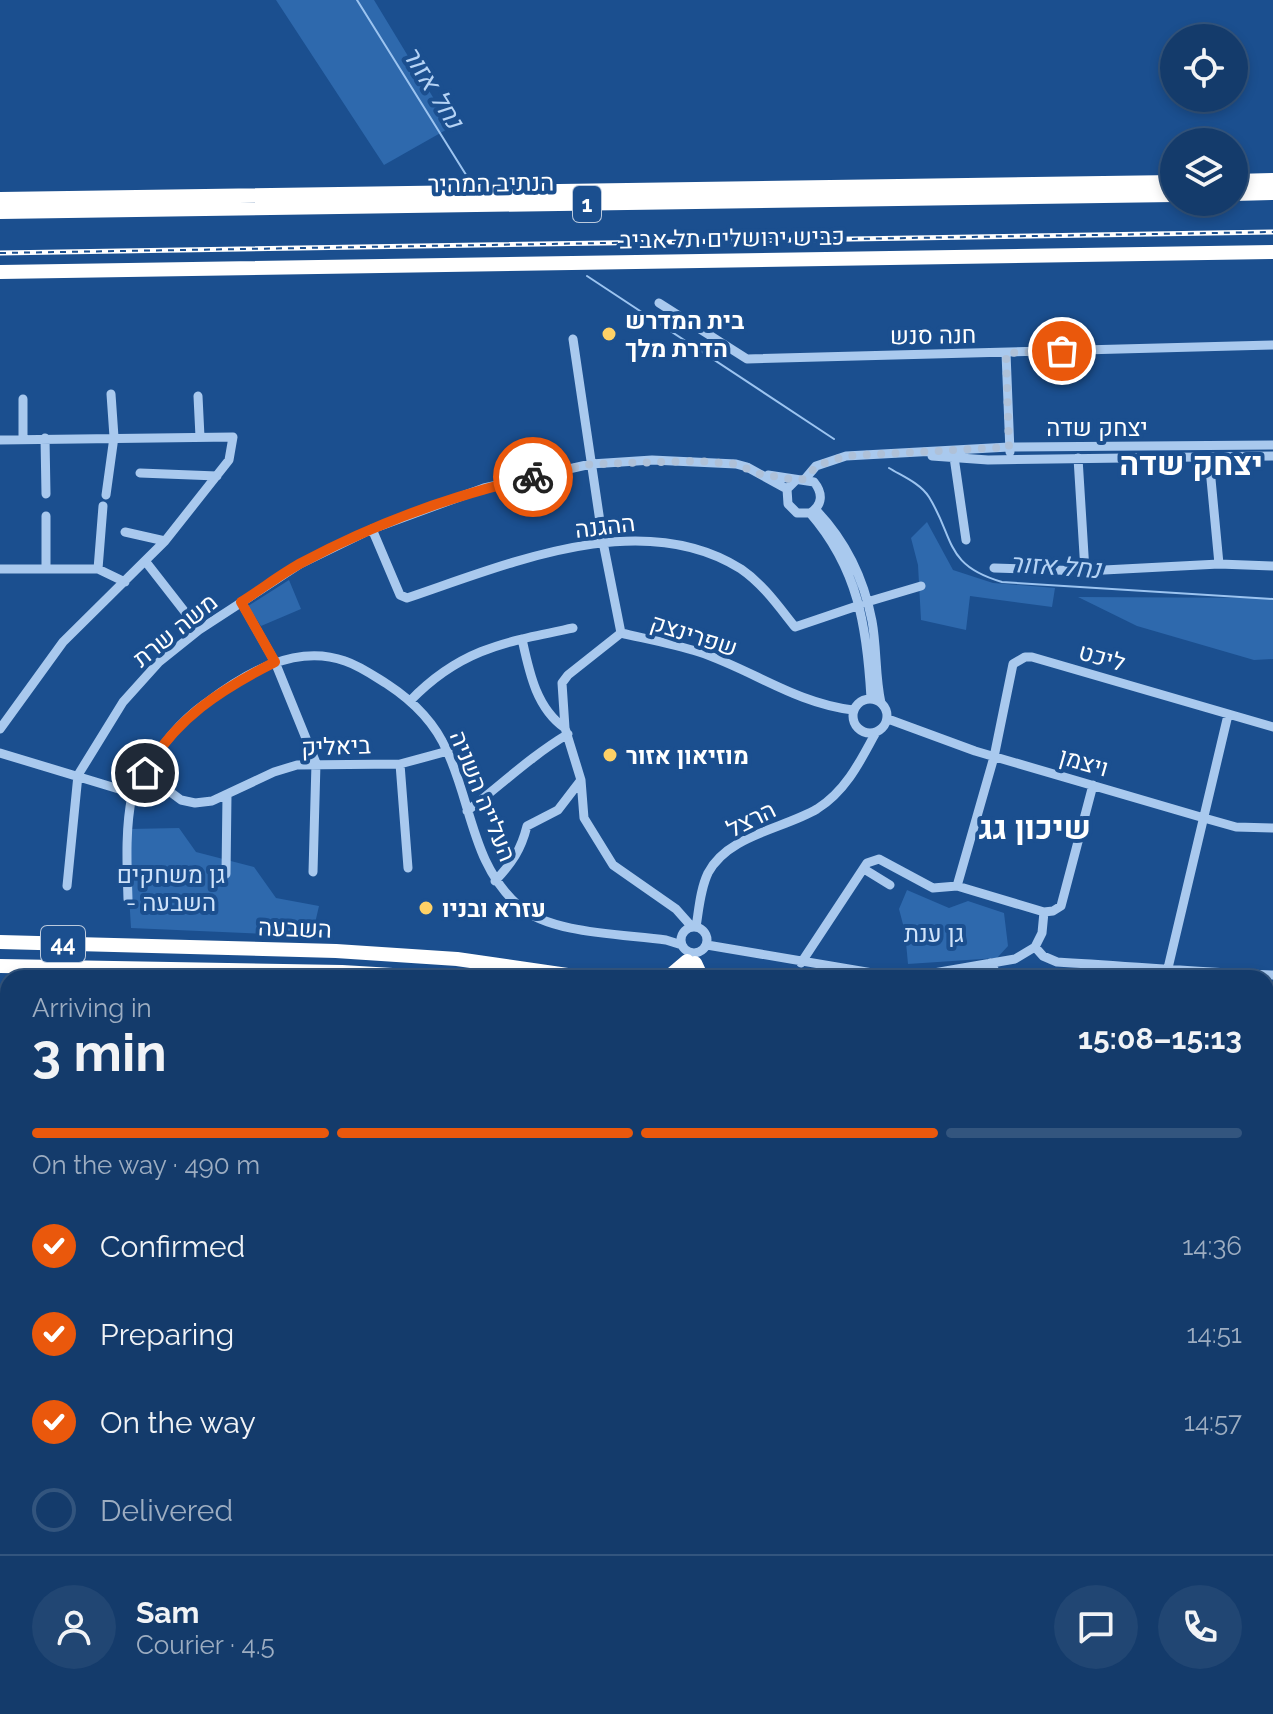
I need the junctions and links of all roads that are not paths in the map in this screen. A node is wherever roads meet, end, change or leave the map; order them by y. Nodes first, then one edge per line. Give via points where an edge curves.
1 (1273, 180) edge
2 (1248, 181) edge
3 (1160, 182) edge
4 (1273, 193) edge
5 (1248, 194) edge
6 (1160, 195) edge
7 (0, 199) edge
8 (0, 212) edge
9 (1273, 252) edge
10 (0, 272) edge
11 (659, 303) dead end
12 (573, 339) dead end
13 (1273, 345) edge
14 (1006, 353) junction
15 (111, 394) dead end
16 (198, 396) dead end
17 (23, 399) dead end
18 (114, 437) junction
19 (200, 437) junction
20 (45, 438) junction
21 (23, 439) junction
22 (0, 440) edge
23 (1273, 445) edge
24 (1009, 447) junction
25 (954, 454) junction
26 (1273, 456) edge
27 (1078, 458) junction
28 (1209, 458) junction
29 (1010, 460) junction
30 (591, 464) junction
31 (140, 473) dead end
32 (760, 474) junction
33 (217, 476) junction
34 (805, 480) junction
35 (787, 489) junction
36 (46, 494) dead end
37 (106, 495) dead end
38 (103, 506) dead end
39 (812, 511) junction
40 (46, 516) dead end
41 (372, 529) junction
42 (125, 532) dead end
43 (966, 540) dead end
44 (165, 541) junction
45 (603, 542) junction
46 (146, 562) junction
47 (1219, 564) junction
48 (1273, 566) edge
49 (994, 568) dead end
50 (0, 569) edge
51 (46, 569) junction
52 (98, 569) junction
53 (1085, 571) junction
54 (125, 582) junction
55 (921, 586) dead end
56 (241, 602) junction
57 (863, 603) junction
58 (573, 628) dead end
59 (199, 630) junction
60 (621, 633) junction
61 (522, 639) junction
62 (275, 662) junction
63 (871, 698) junction
64 (410, 701) junction
65 (881, 703) junction
66 (853, 710) junction
67 (1228, 715) junction
68 (888, 719) junction
69 (1273, 727) edge
70 (0, 729) edge
71 (566, 731) junction
72 (871, 732) junction
73 (0, 750) edge
74 (448, 751) junction
75 (994, 757) junction
76 (316, 763) junction
77 (400, 764) junction
78 (145, 773) junction
79 (78, 775) junction
80 (581, 780) junction
81 (1093, 785) junction
82 (132, 793) junction
83 (227, 795) junction
84 (467, 811) junction
85 (1204, 818) junction
86 (1273, 828) edge
87 (408, 868) dead end
88 (864, 869) junction
89 (313, 872) dead end
90 (226, 874) dead end
91 (495, 881) junction
92 (890, 885) dead end
93 (67, 886) dead end
94 (957, 886) junction
95 (128, 899) dead end
96 (1044, 912) junction
97 (691, 929) junction
98 (666, 940) junction
99 (0, 942) edge
100 (707, 945) junction
101 (1035, 947) junction
102 (690, 959) edge
103 (801, 963) junction
104 (990, 963) junction
105 (0, 966) edge
106 (1168, 968) junction
107 (228, 970) edge
108 (533, 970) edge
109 (849, 970) edge
110 (959, 970) edge
111 (994, 970) edge
112 (1181, 970) edge

1 - 2 highway
3 - 7 highway, כביש ירושלים תל אביב / 1
4 - 5 highway
6 - 8 highway, הנתיב המהיר / 1
9 - 10 highway, כביש ירושלים תל אביב
11 - 14 street, חנה סנש via 747,359
12 - 30 street, שפרינצק
13 - 14 street, חנה סנש
14 - 24 street
15 - 18 street
16 - 19 street
17 - 21 street
18 - 19 street
18 - 20 street
18 - 37 street
19 - 33 street via 233,437 229,460
20 - 21 street
20 - 36 street
21 - 22 street
23 - 24 street, יצחק שדה
24 - 25 street, יצחק שדה
24 - 29 street
25 - 29 street, יצחק שדה
25 - 34 street, יצחק שדה via 846,456 823,463
25 - 43 street
26 - 28 street, יצחק שדה
27 - 28 street, יצחק שדה
27 - 29 street, יצחק שדה
27 - 53 street
28 - 47 street
30 - 32 street, משה שרת via 704,461 736,464
30 - 41 street, משה שרת via 484,488
30 - 45 street, שפרינצק
31 - 33 street
32 - 34 street, משה שרת
32 - 35 street, משה שרת
33 - 44 street
34 - 35 street
34 - 39 street via 821,498
35 - 39 street via 792,509
38 - 52 street
39 - 57 street
40 - 51 street
41 - 45 street, ההגנה via 400,595 407,598 506,565
41 - 56 street, משה שרת via 300,564
42 - 44 street
44 - 46 street
45 - 57 street, ההגנה via 664,542 722,559 759,584 795,627
45 - 60 street, שפרינצק
46 - 54 street
46 - 59 street
47 - 48 street
47 - 53 street
49 - 53 street
50 - 51 street
51 - 52 street
52 - 54 street
54 - 70 street via 63,642
55 - 57 street, ההגנה
56 - 59 street, משה שרת
56 - 62 street
57 - 63 street
57 - 65 street via 872,623
58 - 61 street
59 - 79 street, משה שרת via 159,662 123,702
60 - 66 street, שפרינצק via 699,652 825,707
60 - 71 street via 562,683
61 - 64 street via 450,666
61 - 71 street via 530,676 554,721
62 - 64 street, העלייה השניה via 322,656 344,660
62 - 76 street
62 - 78 street, העלייה השניה via 237,681 183,720
63 - 65 street
63 - 66 street
64 - 74 street, העלייה השניה via 432,723
65 - 68 street
66 - 72 street via 856,726
67 - 69 street, ליכט
67 - 75 street, ליכט via 1025,657 1013,664
67 - 85 street
68 - 72 street
68 - 75 street, ויצמן
71 - 80 street
71 - 84 street
72 - 97 street, הרצל via 856,770 819,808 736,845 717,860
73 - 79 street
74 - 77 street, ביאליק
74 - 84 street, העלייה השניה
75 - 81 street, ויצמן
75 - 94 street, ליכט
76 - 77 street, ביאליק
76 - 83 street, ביאליק via 274,772
76 - 89 street
77 - 87 street
78 - 82 street, העלייה השניה
78 - 83 street, ביאליק via 181,800 195,803
79 - 82 street
79 - 93 street, משה שרת
80 - 91 street via 558,810 527,826 514,861
80 - 97 street via 584,818 613,865 676,909
81 - 85 street, ויצמן
81 - 96 street via 1061,906
82 - 95 street
83 - 90 street
84 - 91 street, העלייה השניה
85 - 86 street, ויצמן via 1236,827
85 - 106 street
88 - 92 street
88 - 94 street via 879,859 933,888
88 - 103 street
91 - 98 street, העלייה השניה via 521,908 548,924
94 - 96 street
96 - 101 street
97 - 98 street, העלייה השניה
97 - 100 street via 706,933
97 - 102 street, הרצל
98 - 102 street, העלייה השניה
99 - 108 highway, השבעה / 44 via 336,951
100 - 102 street
100 - 103 street
101 - 104 street via 1015,959
101 - 106 street via 1057,962
103 - 109 street
104 - 110 street
104 - 111 street
105 - 107 highway, השבעה / 44
106 - 112 street

